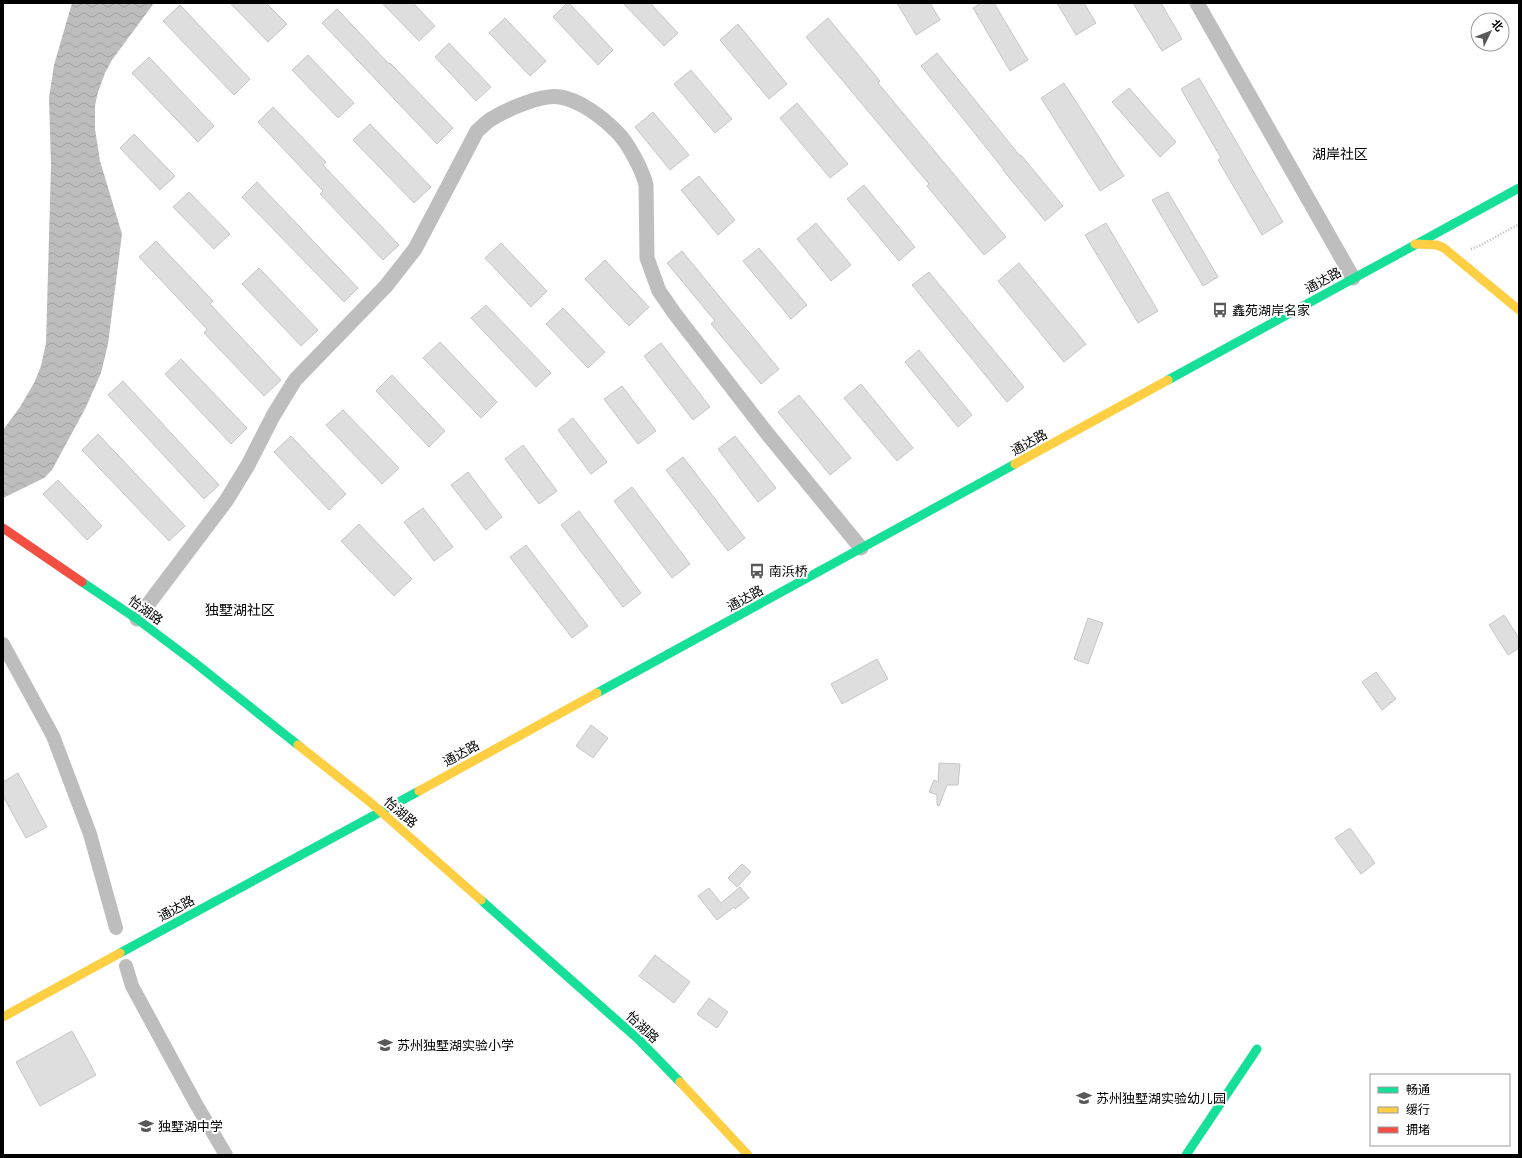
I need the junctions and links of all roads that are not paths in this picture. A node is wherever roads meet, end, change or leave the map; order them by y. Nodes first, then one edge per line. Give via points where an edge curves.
1 (1198, 3) edge
2 (1519, 188) edge
3 (1415, 244) junction
4 (1348, 269) junction
5 (1519, 310) edge
6 (3, 528) edge
7 (854, 540) junction
8 (137, 619) junction
9 (381, 812) junction
10 (3, 1017) edge
11 (1258, 1049) dead end
12 (748, 1155) edge
13 (1186, 1155) edge

1 - 4 street
2 - 3 main road, 通达路
3 - 4 main road, 通达路
3 - 5 main road via 1437,245 1444,248
4 - 7 main road, 通达路
6 - 8 main road, 怡湖路
7 - 8 street via 766,432 659,291 647,258 646,185 643,173 618,132 581,105 559,97 540,99 519,105 492,118 477,131 415,249 386,286 295,380 226,501
7 - 9 main road, 通达路
8 - 9 main road, 怡湖路
9 - 10 main road, 通达路
9 - 12 main road, 怡湖路 via 639,1040
11 - 13 main road

